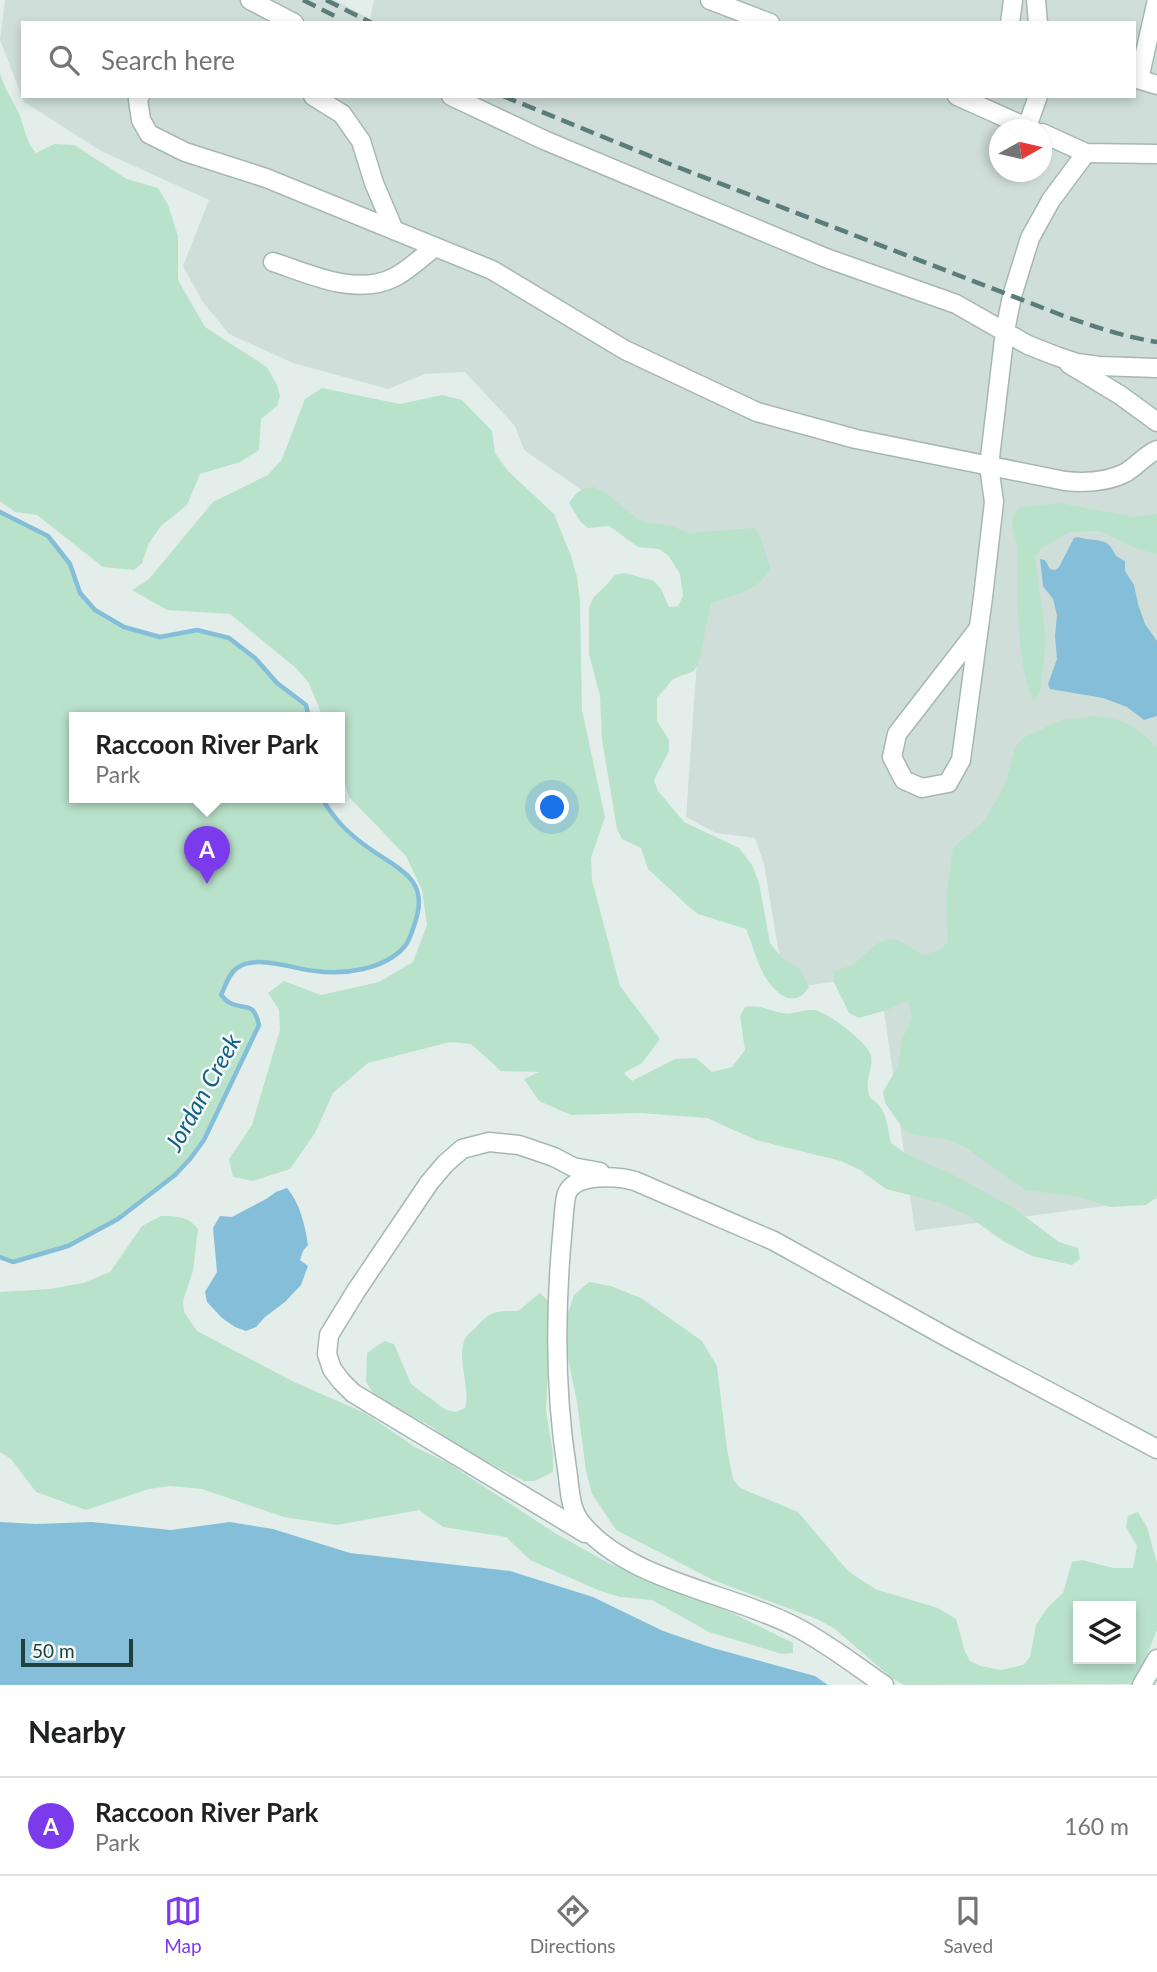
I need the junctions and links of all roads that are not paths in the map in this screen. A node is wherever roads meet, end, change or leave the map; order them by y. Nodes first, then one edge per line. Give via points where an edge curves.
1 (250, 0) edge
2 (710, 0) edge
3 (1013, 0) edge
4 (1035, 0) edge
5 (1157, 0) edge
6 (290, 21) edge
7 (765, 21) edge
8 (1010, 21) edge
9 (1038, 21) edge
10 (1136, 78) edge
11 (1157, 85) edge
12 (139, 98) edge
13 (316, 98) edge
14 (455, 98) edge
15 (966, 98) edge
16 (1038, 98) edge
17 (1011, 119) edge
18 (1035, 119) edge
19 (1052, 138) edge
20 (1086, 153) junction
21 (1157, 154) edge
22 (394, 230) junction
23 (435, 247) junction
24 (273, 262) dead end
25 (1004, 331) junction
26 (1056, 356) junction
27 (1157, 368) edge
28 (1157, 422) edge
29 (1157, 450) edge
30 (989, 466) junction
31 (979, 628) junction
32 (620, 1177) junction
33 (1157, 1449) edge
34 (570, 1494) junction
35 (535, 1504) junction
36 (598, 1541) junction
37 (1157, 1659) edge
38 (884, 1685) edge
39 (1142, 1685) edge

1 - 6 lane
2 - 7 lane
3 - 8 lane
4 - 9 lane
5 - 10 lane
10 - 11 lane
12 - 22 lane via 141,120 149,134 184,152 266,178
13 - 22 lane via 342,114 361,141
14 - 25 lane via 826,258 956,304
15 - 17 lane
16 - 18 lane
19 - 20 lane
20 - 21 lane
20 - 25 lane via 1030,237
22 - 23 lane
23 - 24 lane via 395,277 359,285 339,284
23 - 30 lane via 492,270 625,350 757,412 856,439
25 - 26 lane
25 - 30 lane
26 - 27 lane via 1088,365
26 - 28 lane
29 - 30 lane via 1126,472 1086,483
30 - 31 lane via 994,502
31 - 31 lane via 961,760 948,783 922,788 904,780 892,757 897,734
32 - 33 lane via 774,1241
32 - 34 lane via 580,1180 568,1192 565,1207 556,1348 560,1428
32 - 35 lane via 573,1167 519,1145 489,1142 462,1149 429,1183 329,1335 327,1354 332,1369 353,1393
34 - 35 lane via 558,1506
34 - 36 lane via 577,1517
35 - 36 lane
36 - 38 lane via 651,1572 796,1627
37 - 39 lane

